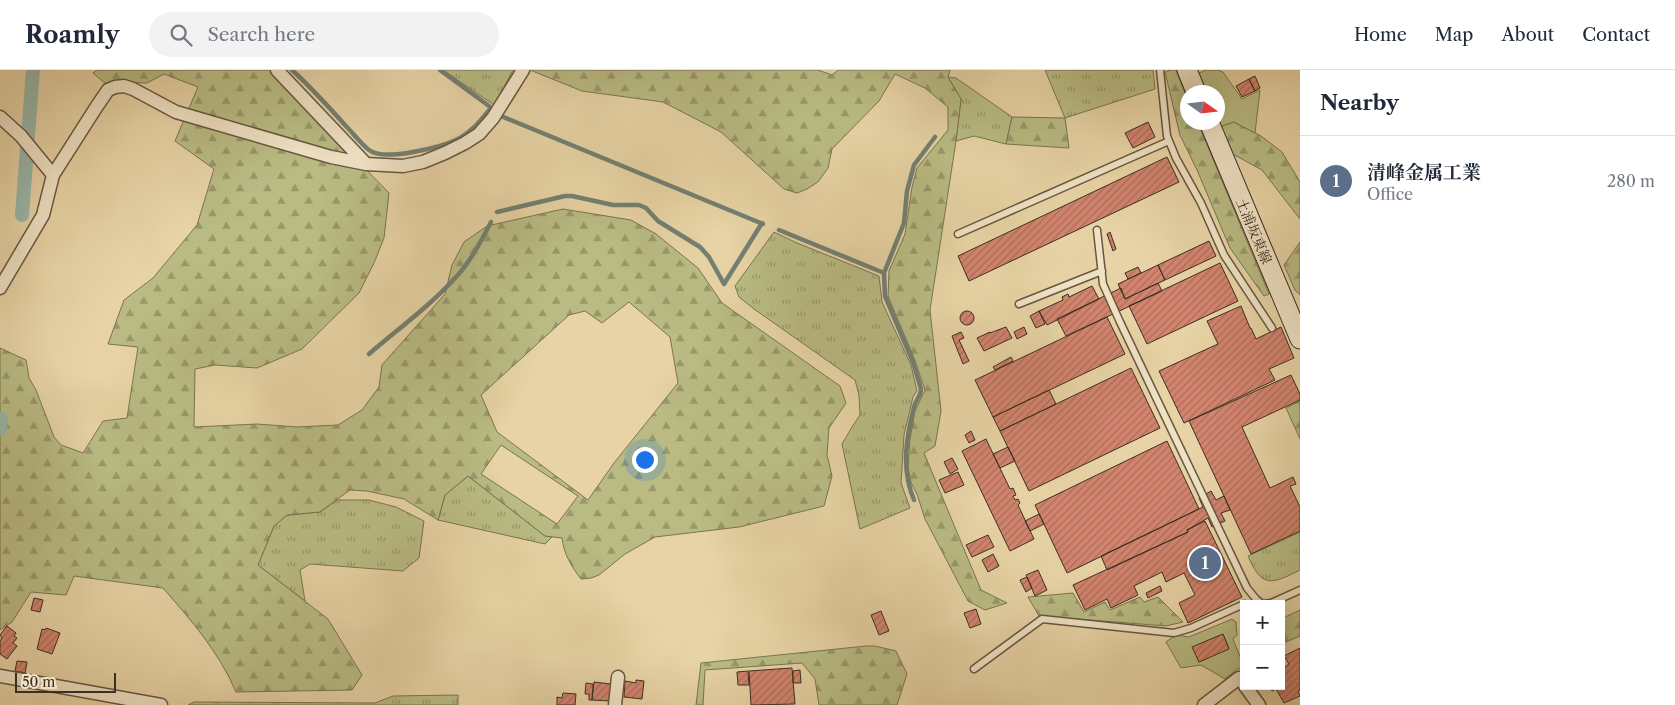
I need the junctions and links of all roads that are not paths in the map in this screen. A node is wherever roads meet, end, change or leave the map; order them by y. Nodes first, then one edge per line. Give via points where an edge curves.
1 (277, 70) edge
2 (522, 70) edge
3 (1160, 70) edge
4 (1186, 70) edge
5 (1193, 85) edge
6 (0, 117) edge
7 (1212, 130) edge
8 (1169, 141) junction
9 (366, 164) junction
10 (53, 175) junction
11 (1097, 230) dead end
12 (958, 234) dead end
13 (1102, 271) junction
14 (0, 288) edge
15 (1019, 304) dead end
16 (1272, 328) dead end
17 (1300, 339) edge
18 (1300, 590) edge
19 (1256, 599) edge
20 (1278, 600) edge
21 (1240, 606) edge
22 (974, 670) dead end
23 (0, 676) edge
24 (618, 676) dead end
25 (1240, 679) edge
26 (1248, 690) edge
27 (161, 705) edge
28 (615, 705) edge
29 (1204, 705) edge
30 (1259, 705) edge

1 - 9 street
2 - 9 street via 493,118 479,134 465,143 423,162 403,166
3 - 8 lane
4 - 5 main road
6 - 10 street via 21,136
7 - 17 main road, 土浦坂東線
8 - 12 lane
8 - 16 lane via 1224,255
9 - 10 street via 330,157 176,112 133,89 115,86 108,90
10 - 14 street via 43,215
11 - 13 lane
13 - 15 lane
13 - 19 lane via 1103,284 1120,322 1247,588
18 - 20 lane
21 - 22 lane via 1174,633 1042,619
23 - 27 street
24 - 28 street
25 - 29 street
26 - 30 street

